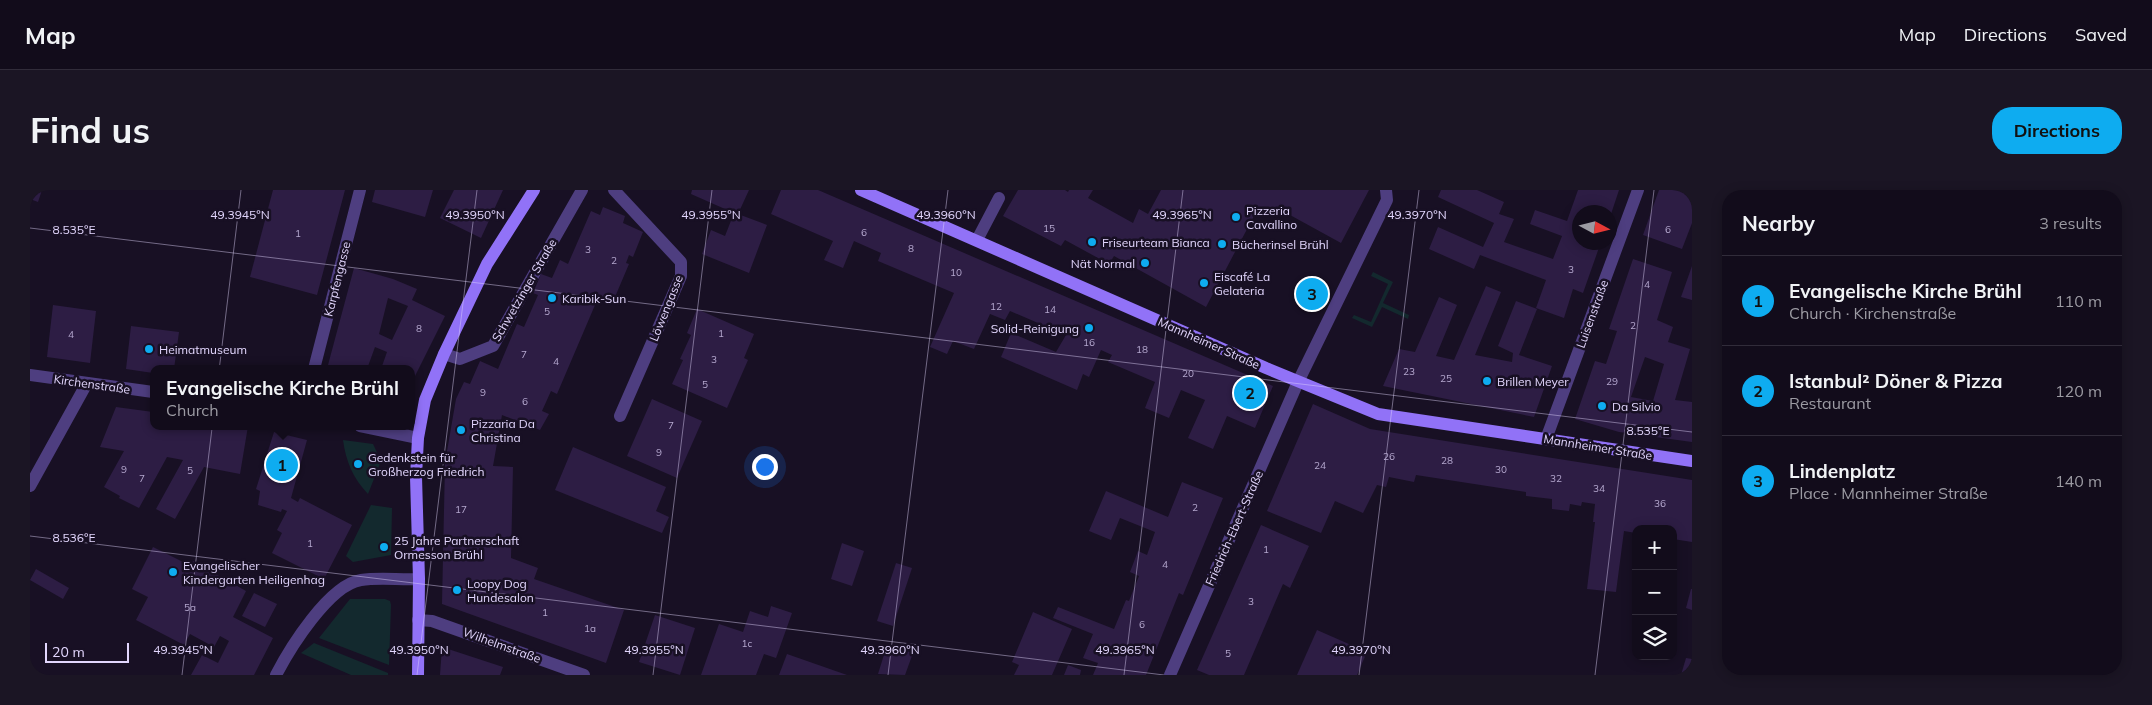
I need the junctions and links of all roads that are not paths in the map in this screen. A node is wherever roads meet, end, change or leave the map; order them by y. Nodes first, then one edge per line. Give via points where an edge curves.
1 (360, 190) edge
2 (534, 190) edge
3 (582, 190) edge
4 (614, 190) edge
5 (861, 190) edge
6 (1386, 190) edge
7 (1638, 190) edge
8 (999, 198) dead end
9 (977, 240) junction
10 (444, 354) junction
11 (315, 365) edge
12 (30, 375) edge
13 (1298, 382) junction
14 (87, 383) junction
15 (150, 392) edge
16 (620, 416) dead end
17 (379, 430) edge
18 (418, 438) junction
19 (1546, 439) junction
20 (1692, 462) edge
21 (30, 486) edge
22 (419, 580) junction
23 (418, 620) junction
24 (276, 675) edge
25 (418, 675) edge
26 (584, 675) edge
27 (1170, 675) edge

1 - 11 street, Karpfengasse
2 - 10 main road via 488,264
3 - 10 street, Schwetzinger Straße via 492,346 460,359
4 - 16 street, Löwengasse via 681,262 680,276
5 - 9 main road, Mannheimer Straße
6 - 13 street, Friedrich-Ebert-Straße via 1387,200
7 - 19 street, Luisenstraße
8 - 9 street
9 - 13 main road, Mannheimer Straße
10 - 18 main road via 425,400
12 - 14 street, Kirchenstraße
13 - 19 main road, Mannheimer Straße via 1378,414
13 - 27 street, Friedrich-Ebert-Straße
14 - 15 street, Kirchenstraße
14 - 21 street
17 - 18 street
18 - 22 main road
19 - 20 main road, Mannheimer Straße
22 - 23 main road
22 - 24 street via 360,580 339,591 300,633
23 - 25 main road
23 - 26 street, Wilhelmstraße via 432,620

